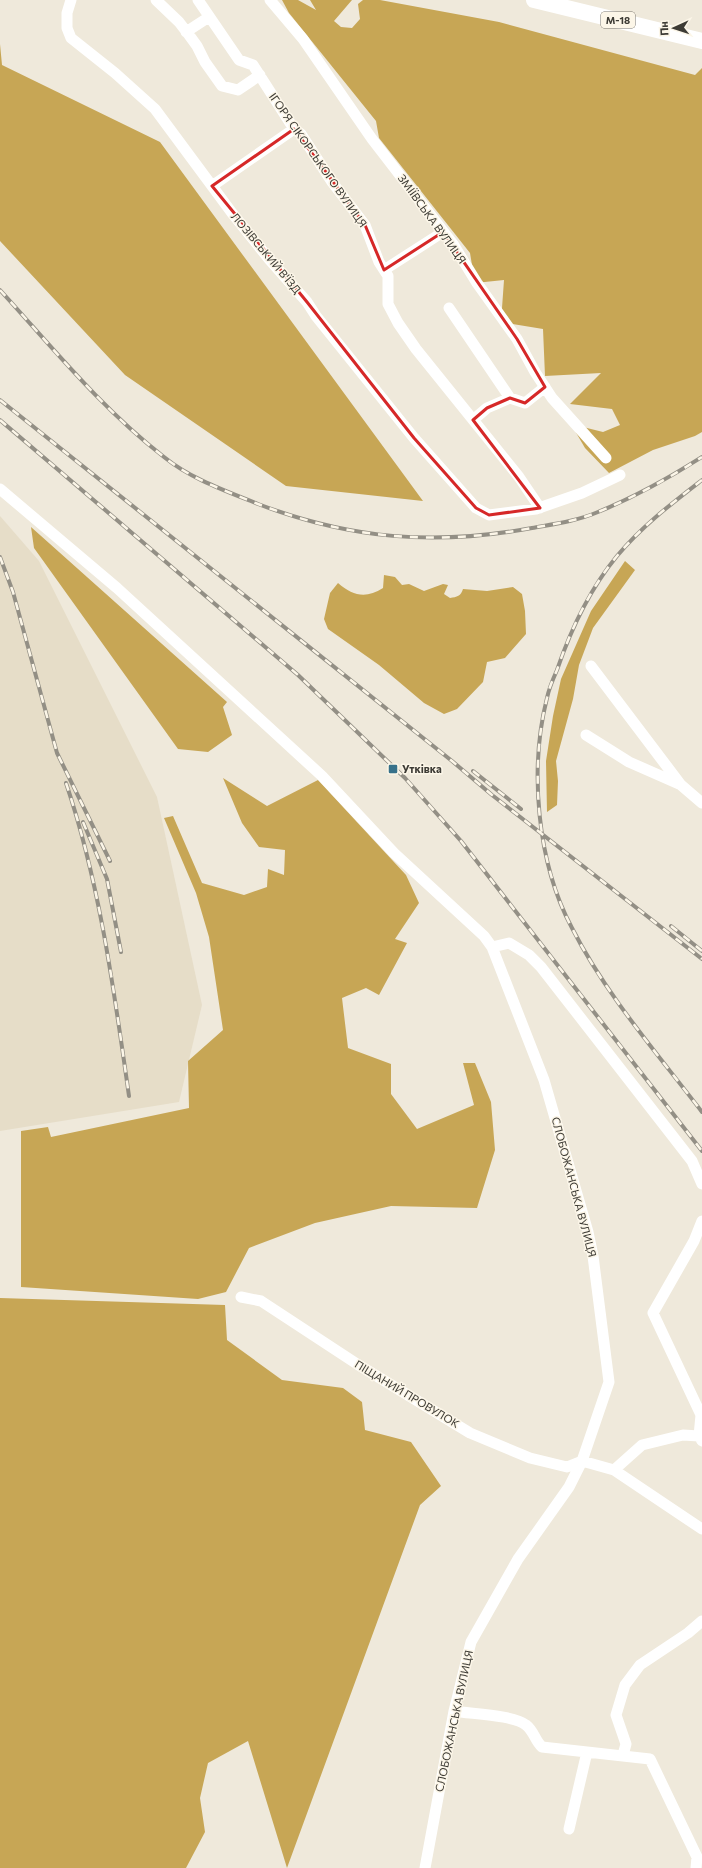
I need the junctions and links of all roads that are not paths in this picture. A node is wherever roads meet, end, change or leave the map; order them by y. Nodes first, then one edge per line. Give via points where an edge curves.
1 (71, 0) edge
2 (156, 0) edge
3 (198, 0) edge
4 (270, 0) edge
5 (534, 0) edge
6 (209, 17) junction
7 (186, 32) junction
8 (702, 41) edge
9 (260, 75) junction
10 (294, 129) junction
11 (212, 186) junction
12 (443, 232) junction
13 (384, 270) junction
14 (449, 308) dead end
15 (545, 387) junction
16 (510, 398) junction
17 (473, 420) junction
18 (606, 458) dead end
19 (620, 474) dead end
20 (0, 489) edge
21 (540, 508) junction
22 (591, 666) dead end
23 (586, 736) dead end
24 (681, 785) junction
25 (702, 803) edge
26 (492, 947) junction
27 (702, 1184) edge
28 (702, 1221) edge
29 (241, 1297) dead end
30 (700, 1439) edge
31 (582, 1461) junction
32 (614, 1470) junction
33 (702, 1529) edge
34 (702, 1621) edge
35 (454, 1712) junction
36 (587, 1752) junction
37 (623, 1755) junction
38 (569, 1829) dead end
39 (425, 1868) edge
40 (696, 1868) edge

1 - 11 street, ЛОЗІВСЬКИЙ В'ЇЗД via 66,28 71,38 155,109
2 - 7 street
3 - 6 street, ІГОРЯ СІКОРСЬКОГО ВУЛИЦЯ
4 - 12 street, ЗМІЇВСЬКА ВУЛИЦЯ via 303,39 372,139
5 - 8 highway, М-18
6 - 7 street
6 - 9 street, ІГОРЯ СІКОРСЬКОГО ВУЛИЦЯ via 239,60 253,65
7 - 9 street via 222,86 238,90
9 - 10 street, ІГОРЯ СІКОРСЬКОГО ВУЛИЦЯ
10 - 11 street
10 - 13 street, ІГОРЯ СІКОРСЬКОГО ВУЛИЦЯ via 301,134 332,182 365,225
11 - 21 street, ЛОЗІВСЬКИЙ В'ЇЗД via 414,438 476,508 489,515
12 - 13 street
12 - 15 street, ЗМІЇВСЬКА ВУЛИЦЯ via 517,339
13 - 17 street, ІГОРЯ СІКОРСЬКОГО ВУЛИЦЯ via 388,276 388,304 393,314 416,349
14 - 16 street
15 - 16 street via 525,403
15 - 18 street, ЗМІЇВСЬКА ВУЛИЦЯ
16 - 17 street via 487,408
17 - 21 street, ІГОРЯ СІКОРСЬКОГО ВУЛИЦЯ via 519,477
19 - 21 street via 582,493
20 - 26 street, СЛОБОЖАНСЬКА ВУЛИЦЯ via 117,588 322,776 394,853 484,936
22 - 24 street
23 - 24 street via 629,762
24 - 25 street
26 - 27 street via 509,943 529,955 541,967 692,1161
26 - 31 street, СЛОБОЖАНСЬКА ВУЛИЦЯ via 544,1080 593,1256 609,1382
28 - 30 street via 694,1241 653,1313 701,1415
29 - 31 street, ПІЩАНИЙ ПРОВУЛОК via 261,1301 357,1364 470,1433 530,1458 552,1464 567,1467
30 - 32 street via 683,1435 642,1445
31 - 32 street
31 - 35 street, СЛОБОЖАНСЬКА ВУЛИЦЯ via 569,1487 518,1559 471,1642
32 - 33 street
34 - 37 street via 640,1665 625,1685 616,1715 626,1744
35 - 36 street via 518,1720 528,1726 536,1742 542,1747
35 - 39 street, СЛОБОЖАНСЬКА ВУЛИЦЯ
36 - 37 street
36 - 38 street
37 - 40 street via 650,1759 697,1857

